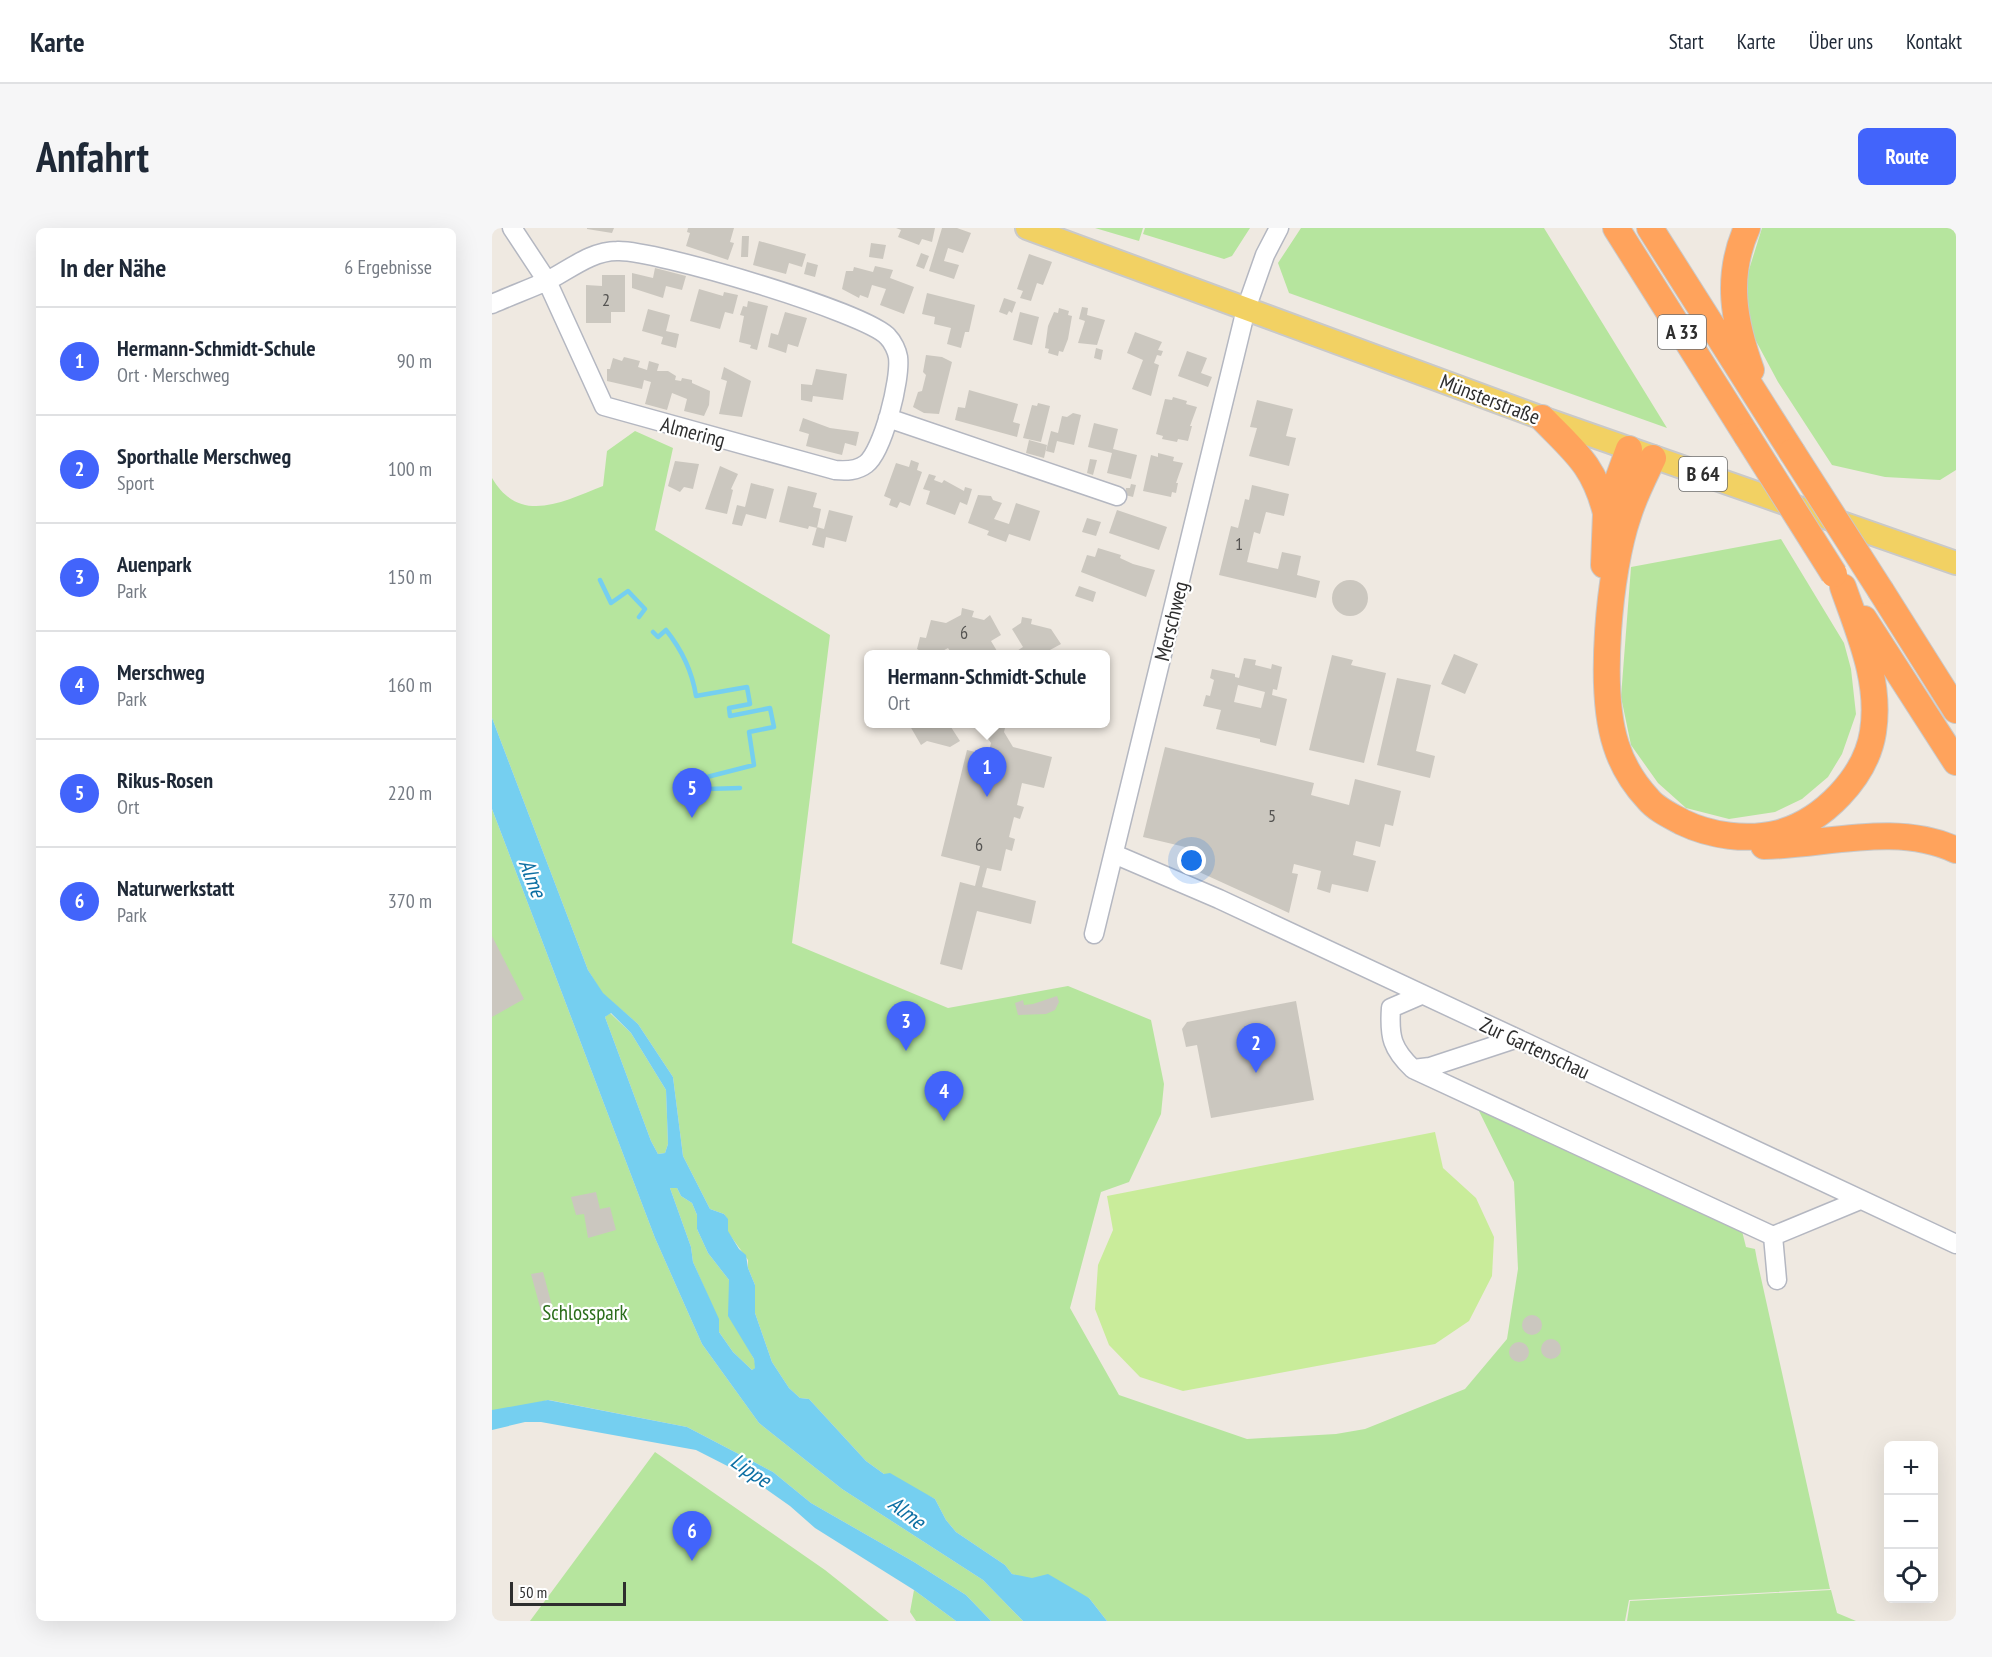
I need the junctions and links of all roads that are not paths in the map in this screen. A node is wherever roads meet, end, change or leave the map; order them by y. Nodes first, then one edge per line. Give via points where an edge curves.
1 (512, 228) edge
2 (1027, 228) edge
3 (1279, 228) edge
4 (1616, 228) edge
5 (1650, 228) edge
6 (1747, 228) edge
7 (547, 281) junction
8 (492, 304) edge
9 (1246, 309) junction
10 (1762, 402) junction
11 (888, 418) junction
12 (1542, 418) junction
13 (1629, 449) junction
14 (1653, 458) junction
15 (1117, 496) dead end
16 (1606, 513) junction
17 (1956, 563) edge
18 (1839, 581) junction
19 (1956, 710) edge
20 (1956, 762) edge
21 (1956, 850) edge
22 (1114, 854) junction
23 (1094, 934) dead end
24 (1421, 995) junction
25 (1515, 1039) junction
26 (1413, 1069) junction
27 (1860, 1200) junction
28 (1773, 1236) junction
29 (1956, 1244) edge
30 (1777, 1280) dead end

1 - 7 street, Almering
2 - 9 main road, Münsterstraße
3 - 9 street, Merschweg
4 - 18 highway, A 33, bridge
5 - 10 highway, A 33
6 - 10 highway via 1737,253 1732,296 1738,334
7 - 8 street
7 - 11 street, Almering via 580,262 618,250 736,278 878,327 894,347 898,367
7 - 11 street, Almering via 598,397 610,409 848,471 861,468 873,456
9 - 12 main road, Münsterstraße
9 - 22 street, Merschweg
10 - 19 highway, A 33, bridge
11 - 15 street
12 - 13 main road, Münsterstraße
12 - 16 highway via 1589,467 1599,485
13 - 14 main road, Münsterstraße
13 - 16 highway
14 - 17 main road, Münsterstraße / B 64
14 - 18 highway via 1622,537 1610,614 1608,689 1616,745 1630,775 1649,801 1665,812 1702,832 1742,836 1779,833 1835,801 1851,781 1865,760 1873,732 1874,695 1871,672
16 - 21 highway via 1600,688 1609,747 1623,778 1643,805 1696,838 1741,846 1870,837 1913,839
18 - 20 highway, A 33
22 - 23 street, Merschweg
22 - 24 street, Zur Gartenschau
24 - 25 street, Zur Gartenschau
24 - 26 street via 1391,1008 1389,1029 1396,1053
25 - 26 street
25 - 27 street, Zur Gartenschau
26 - 28 street
27 - 28 street
27 - 29 street, Zur Gartenschau
28 - 30 street

